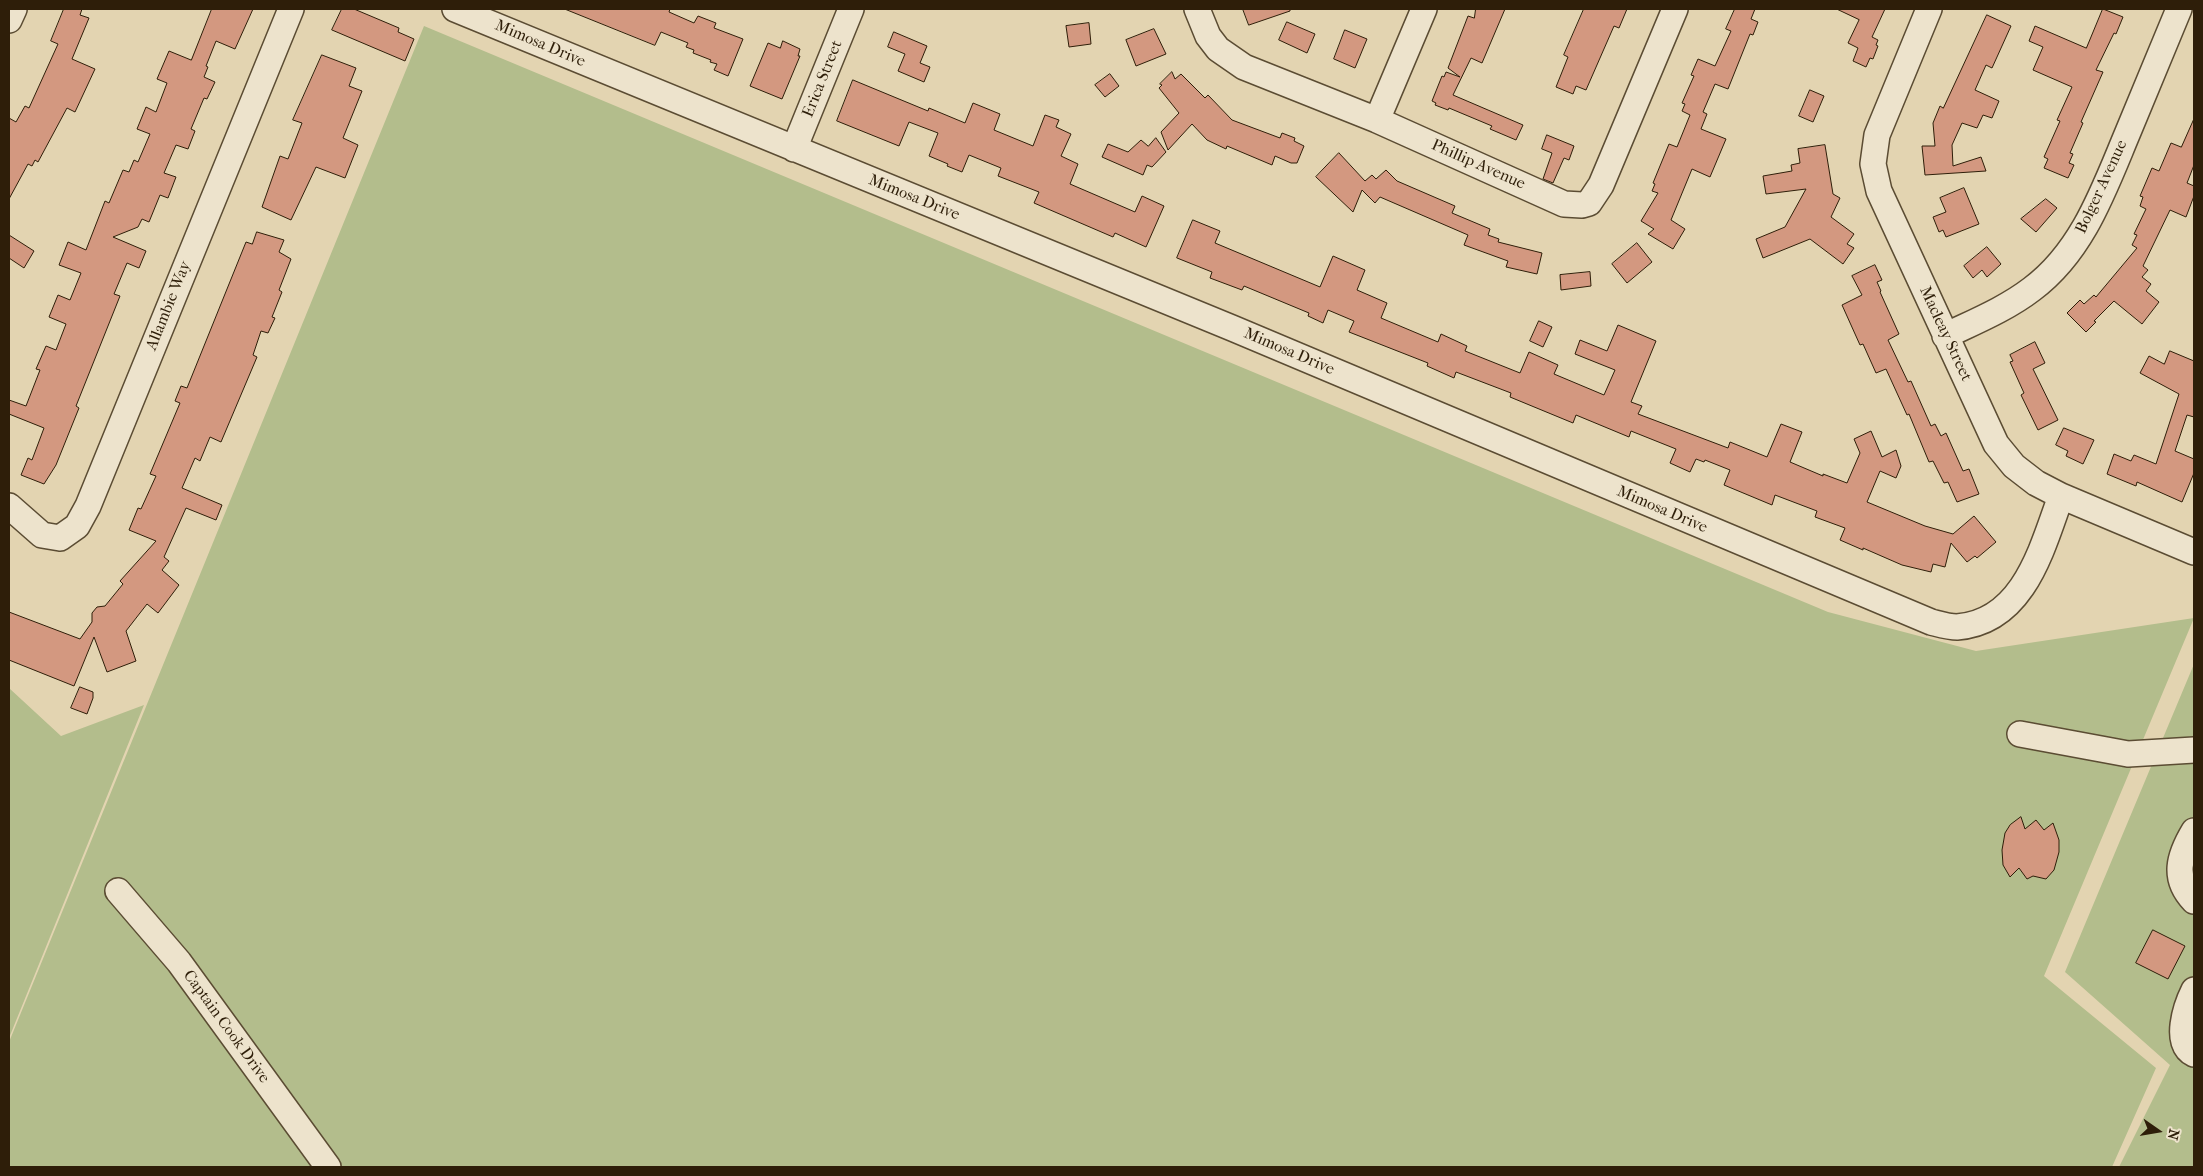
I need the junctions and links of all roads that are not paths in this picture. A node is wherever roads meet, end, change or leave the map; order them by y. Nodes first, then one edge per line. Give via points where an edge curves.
1 (14, 9) edge
2 (291, 9) edge
3 (455, 9) edge
4 (851, 9) edge
5 (1197, 9) edge
6 (1424, 9) edge
7 (1675, 9) edge
8 (1929, 9) edge
9 (2179, 9) edge
10 (9, 20) edge
11 (1377, 120) junction
12 (794, 149) junction
13 (1945, 336) junction
14 (2061, 496) junction
15 (9, 506) edge
16 (2194, 552) edge
17 (2020, 734) dead end
18 (2194, 750) edge
19 (2193, 834) edge
20 (118, 891) dead end
21 (2194, 901) edge
22 (2194, 990) edge
23 (2194, 1054) edge
24 (328, 1167) edge

1 - 10 street
2 - 15 street, Allambie Way via 88,506 77,526 60,538 42,535
3 - 12 street, Mimosa Drive
4 - 12 street, Erica Street
5 - 11 street, Phillip Avenue via 1213,42 1244,67
6 - 11 street
7 - 11 street, Phillip Avenue via 1601,185 1589,203 1564,204
8 - 13 street, Macleay Street via 1877,134 1873,164 1879,191
9 - 13 street, Bolger Avenue via 2096,209 2077,241 2056,268 2033,289 2007,306
12 - 14 street, Mimosa Drive via 1232,328 1931,622 1956,627 1980,622 1998,613 2014,599 2037,560
13 - 14 street, Macleay Street via 1996,444 2014,466
14 - 16 street, Macleay Street
17 - 18 street via 2128,754
19 - 21 street via 2182,855 2180,876 2182,886
20 - 24 street, Captain Cook Drive via 179,962
22 - 23 street via 2188,1003 2183,1041 2188,1051

